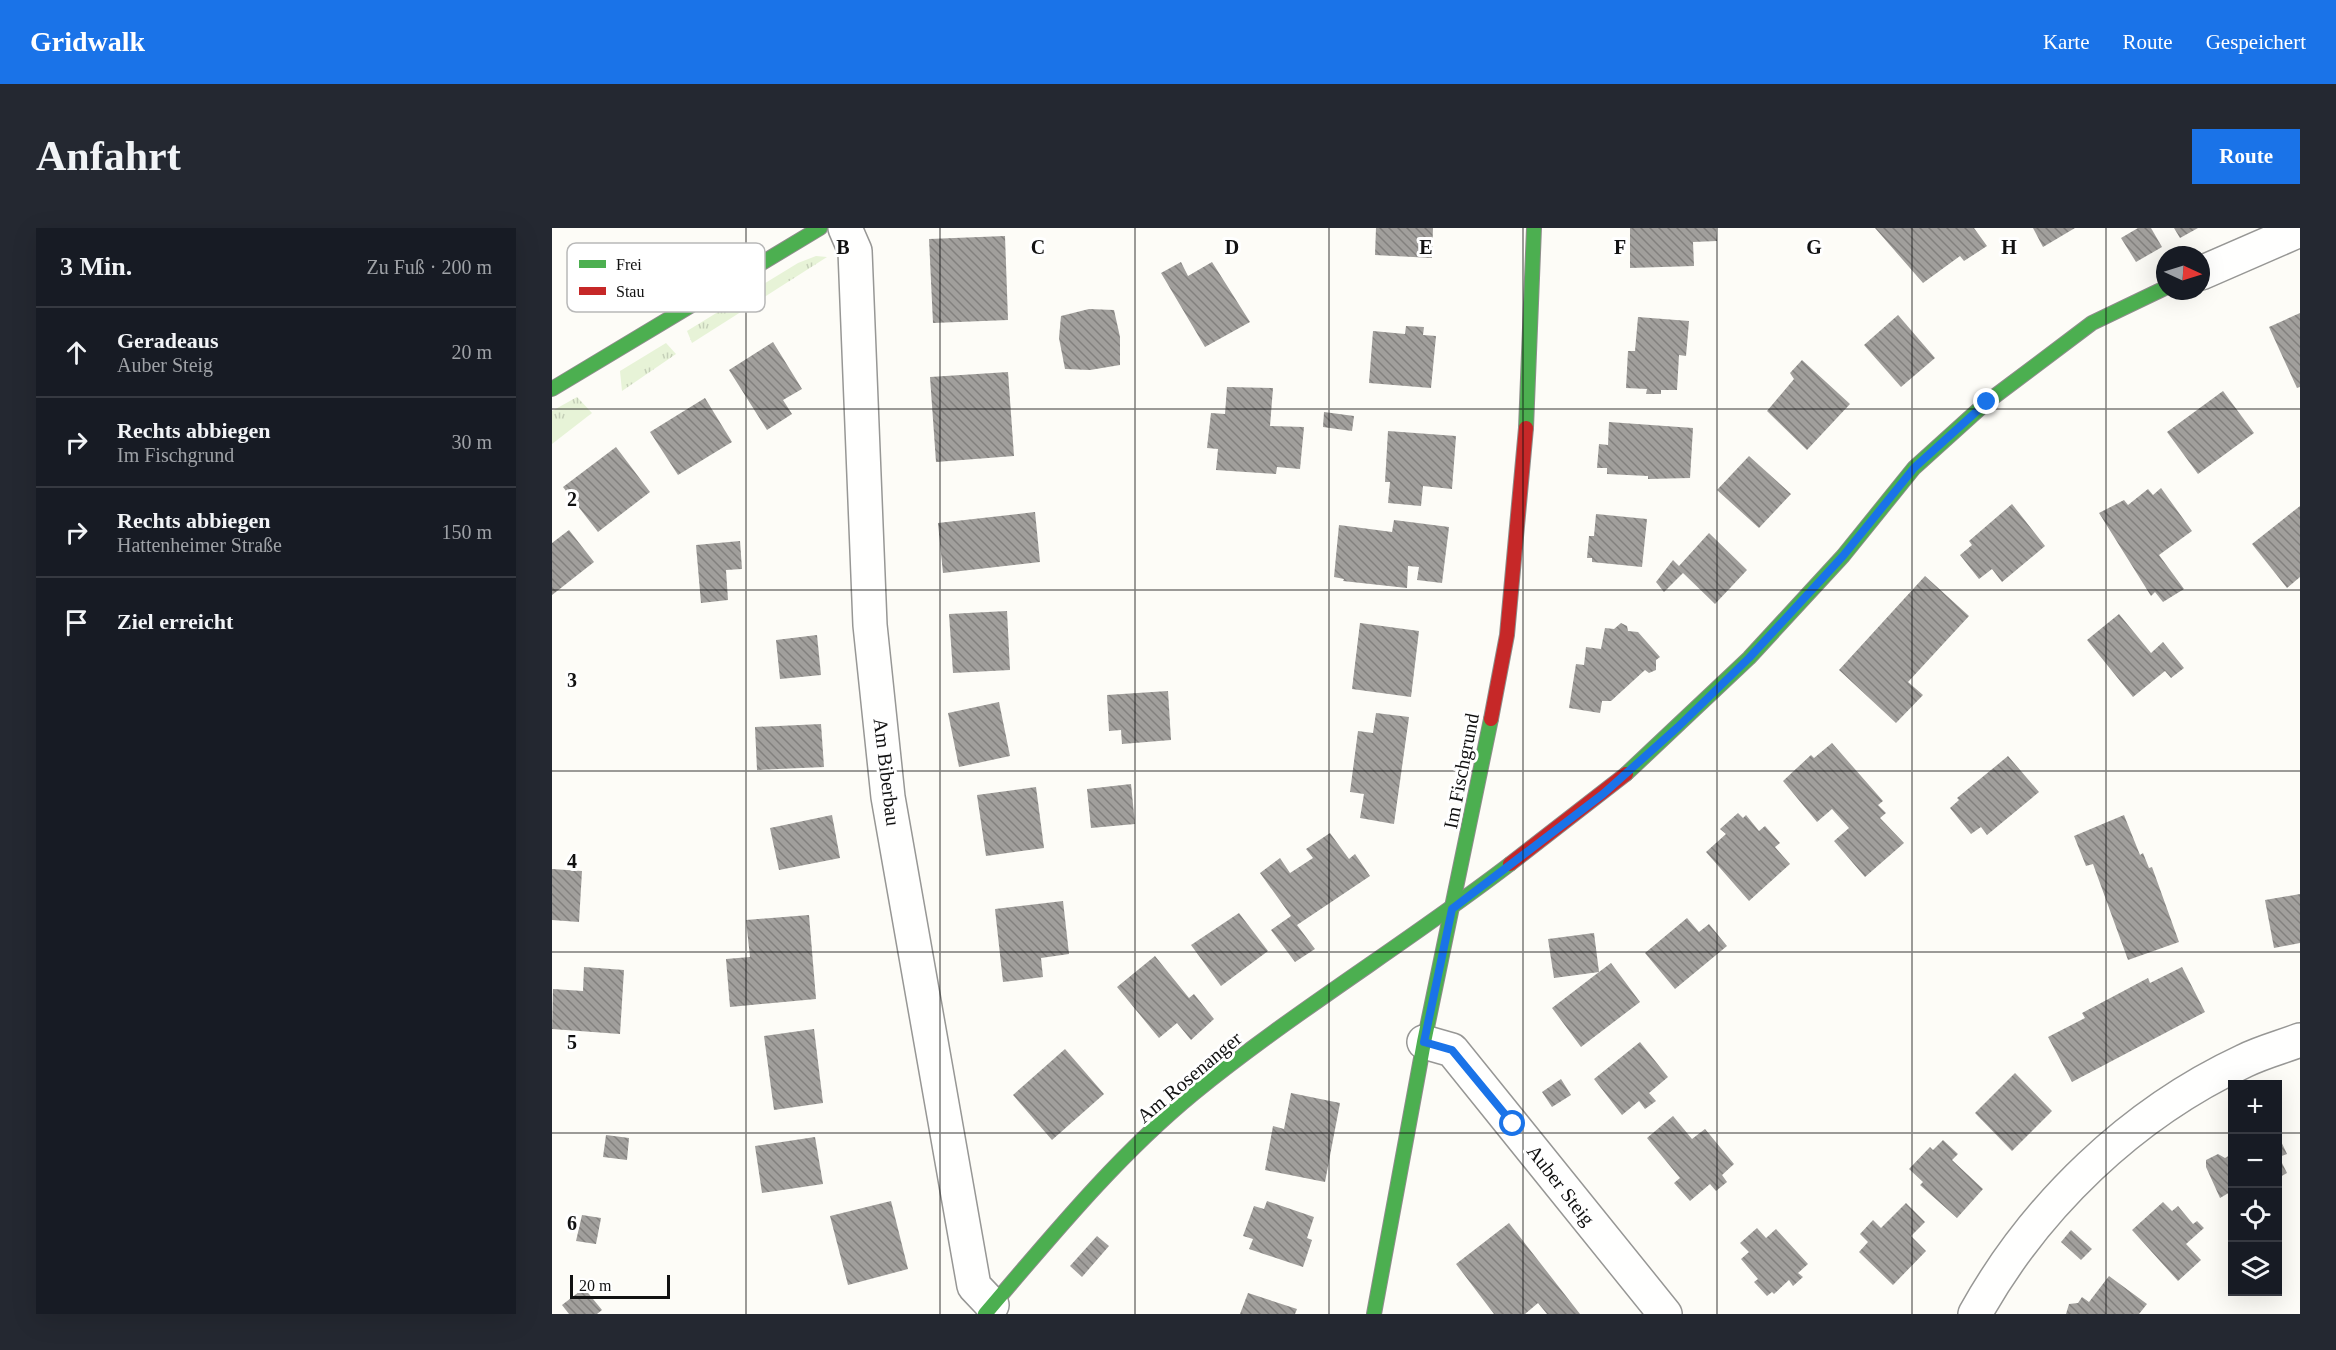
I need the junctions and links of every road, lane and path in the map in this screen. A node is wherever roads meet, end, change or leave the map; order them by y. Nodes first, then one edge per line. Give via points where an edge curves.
1 (820, 228) edge
2 (845, 228) edge
3 (1534, 228) edge
4 (2300, 230) edge
5 (765, 261) edge
6 (2210, 269) edge
7 (2156, 292) edge
8 (680, 312) edge
9 (552, 389) edge
10 (1452, 909) junction
11 (2300, 1040) edge
12 (1424, 1042) junction
13 (989, 1309) edge
14 (1374, 1314) edge
15 (1665, 1314) edge
16 (1975, 1314) edge

1 - 5 street
2 - 13 street, Am Biberbau via 855,251 870,626 888,797 974,1286
3 - 10 street, Im Fischgrund via 1525,450 1507,635
4 - 6 street
7 - 10 street, Am Rosenanger via 2092,323 1987,402 1914,468 1843,556 1749,658 1678,727 1603,794
8 - 9 street
10 - 12 street, Im Fischgrund
10 - 13 street, Am Rosenanger via 1287,1023 1193,1094 1093,1187
11 - 16 street via 2246,1060 2175,1098 2125,1137 2058,1197 2014,1253
12 - 14 street, Im Fischgrund
12 - 15 street, Auber Steig via 1452,1050

